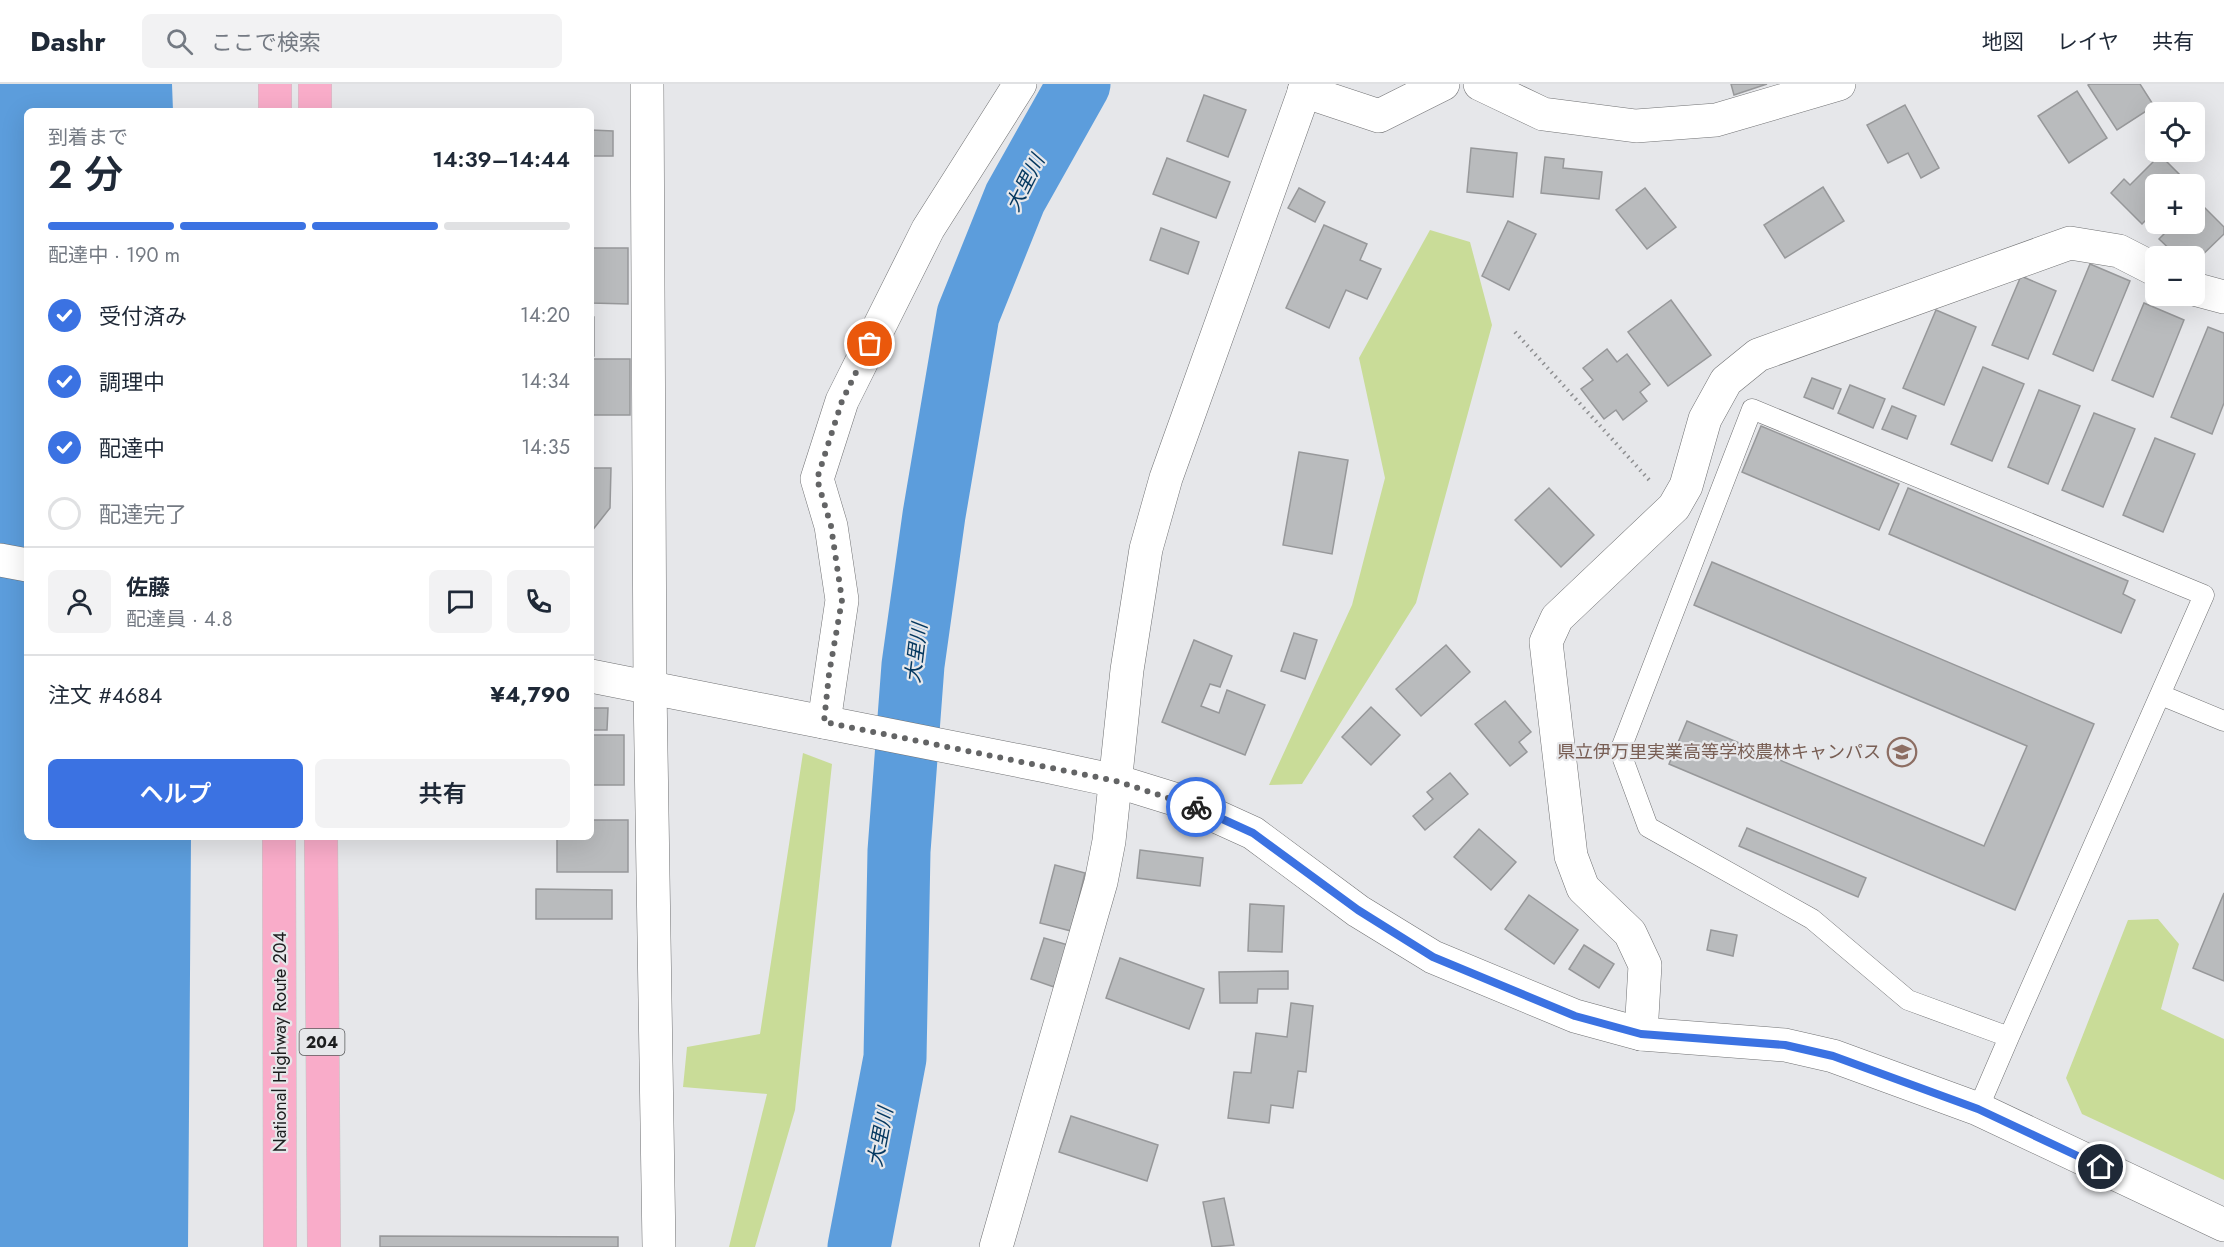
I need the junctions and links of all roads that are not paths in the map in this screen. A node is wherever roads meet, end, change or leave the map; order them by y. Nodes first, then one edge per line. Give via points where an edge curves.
1 (275, 84) edge
2 (315, 84) edge
3 (647, 84) edge
4 (1020, 84) edge
5 (1443, 84) edge
6 (1480, 84) edge
7 (1839, 84) edge
8 (1306, 87) edge
9 (275, 108) edge
10 (315, 108) edge
11 (2145, 264) edge
12 (2205, 292) edge
13 (2224, 297) edge
14 (0, 560) edge
15 (24, 564) edge
16 (594, 677) edge
17 (650, 688) junction
18 (2161, 695) junction
19 (2224, 721) edge
20 (839, 725) junction
21 (1116, 781) junction
22 (279, 840) edge
23 (321, 840) edge
24 (1641, 1034) junction
25 (2009, 1037) junction
26 (1978, 1109) junction
27 (2224, 1225) edge
28 (280, 1247) edge
29 (324, 1247) edge
30 (659, 1247) edge
31 (996, 1247) edge

1 - 9 highway
2 - 10 highway
3 - 17 street
4 - 20 street via 928,229 842,401 817,479 831,526 842,600 829,674
5 - 8 street via 1379,116
6 - 7 street via 1543,114 1636,126 1716,120
8 - 21 street via 1166,478 1146,549 1127,670
11 - 24 street via 2120,251 2070,243 1758,355 1726,381 1705,418 1686,486 1674,507 1557,618 1546,642 1571,856 1583,888 1630,933 1645,966
12 - 13 street
14 - 15 street
16 - 17 street
17 - 20 street
17 - 30 street
18 - 19 lane
18 - 25 lane
18 - 25 lane via 2205,596 1752,409 1620,751 1648,827 1812,919 1908,1000
20 - 21 street
21 - 24 street via 1188,803 1253,833 1358,910 1433,957 1575,1016
21 - 31 street via 1101,882
22 - 28 highway, National Highway Route 204 / 204
23 - 29 highway, 204
24 - 26 street via 1785,1045 1833,1056
25 - 26 lane
26 - 27 street

